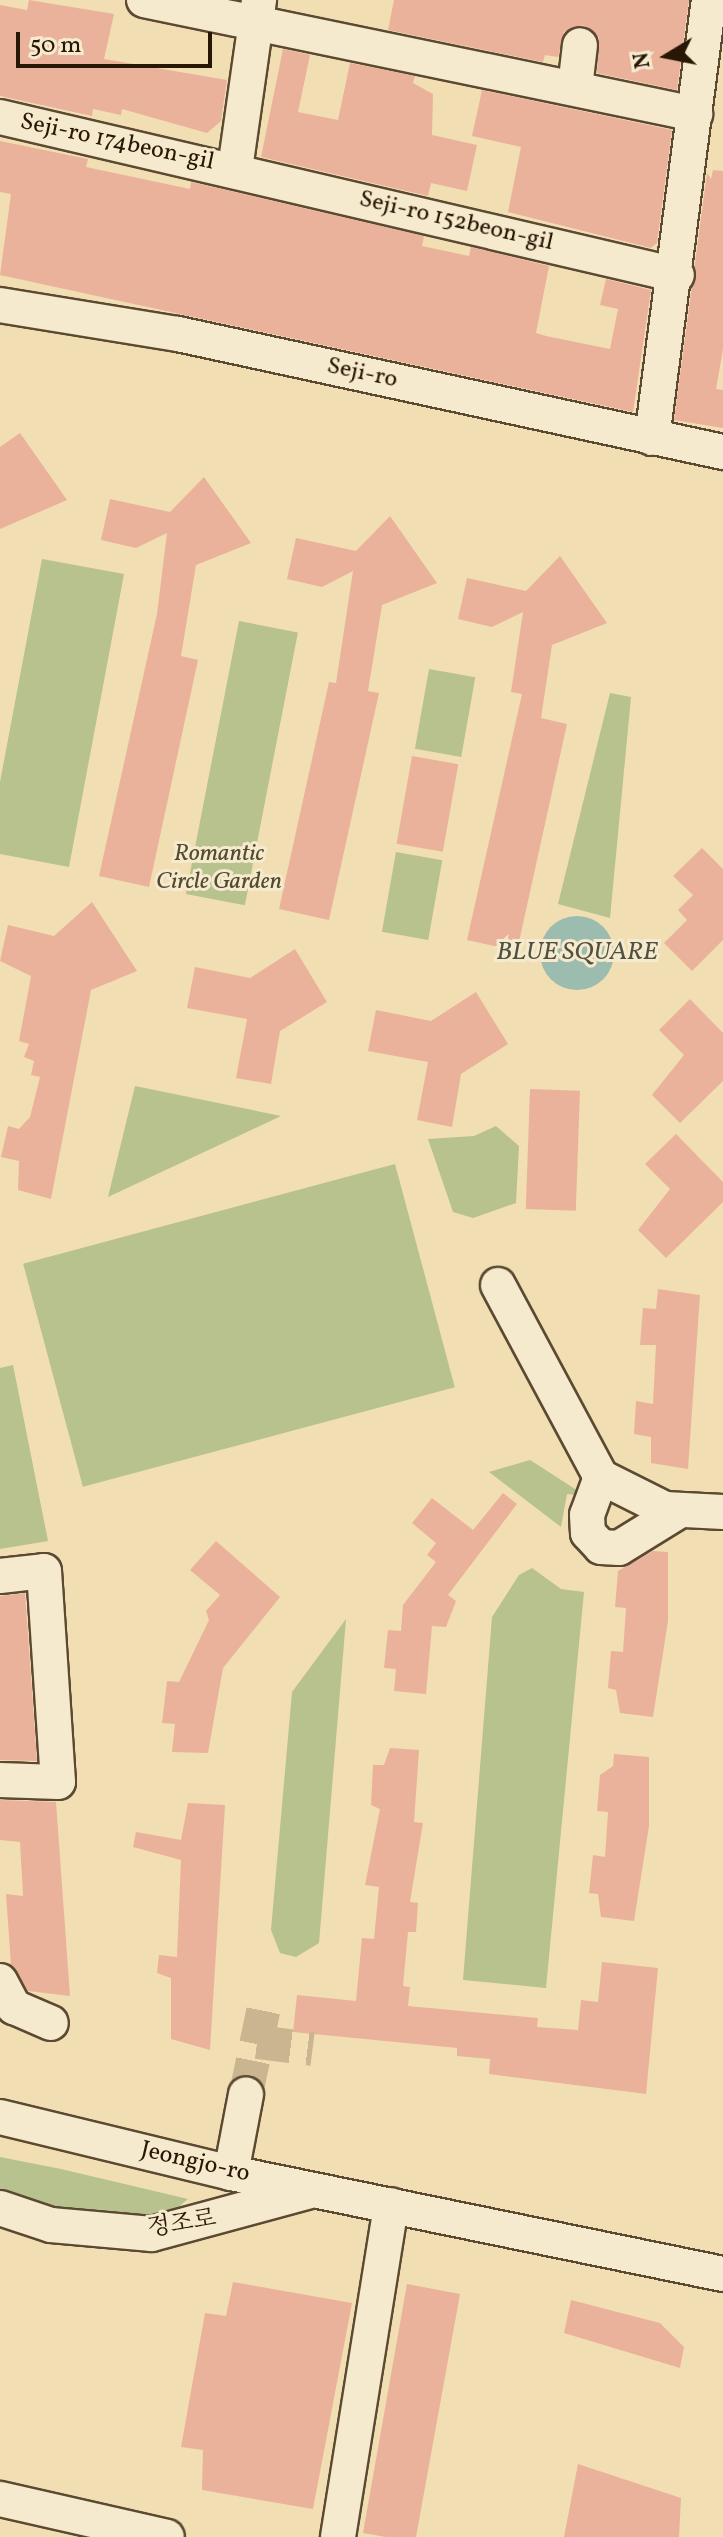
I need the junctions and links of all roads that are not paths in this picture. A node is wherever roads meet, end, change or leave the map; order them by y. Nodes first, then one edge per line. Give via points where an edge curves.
1 (144, 0) edge
2 (709, 0) edge
3 (258, 10) edge
4 (580, 45) dead end
5 (575, 88) junction
6 (695, 114) junction
7 (0, 117) edge
8 (235, 169) junction
9 (677, 275) junction
10 (0, 305) edge
11 (652, 438) junction
12 (723, 452) edge
13 (498, 1285) dead end
14 (601, 1477) junction
15 (679, 1511) junction
16 (723, 1512) edge
17 (0, 1576) edge
18 (0, 1780) edge
19 (0, 1981) edge
20 (51, 2023) dead end
21 (246, 2094) tunnel mouth
22 (0, 2117) edge
23 (231, 2173) junction
24 (314, 2190) junction
25 (391, 2205) junction
26 (0, 2208) edge
27 (723, 2274) edge
28 (0, 2499) edge
29 (167, 2537) edge
30 (338, 2537) edge

1 - 3 street
2 - 6 street
3 - 5 street
3 - 8 street
4 - 5 street
5 - 6 street
6 - 9 street
7 - 8 street, Seji-ro 174beon-gil
8 - 9 street, Seji-ro 152beon-gil
9 - 11 street
10 - 11 street, Seji-ro via 178,334
11 - 12 street, Seji-ro
13 - 14 street
14 - 15 street via 642,1502
14 - 15 street via 587,1515 588,1533 601,1547 619,1548
15 - 16 street
17 - 18 street via 44,1571 58,1782
19 - 20 street via 14,2007
21 - 23 street
22 - 23 street, Jeongjo-ro
23 - 24 street, Jeongjo-ro
24 - 25 street, Jeongjo-ro
24 - 26 street, 정조로 via 152,2234 51,2225
25 - 27 street, Jeongjo-ro
25 - 30 street
28 - 29 street

